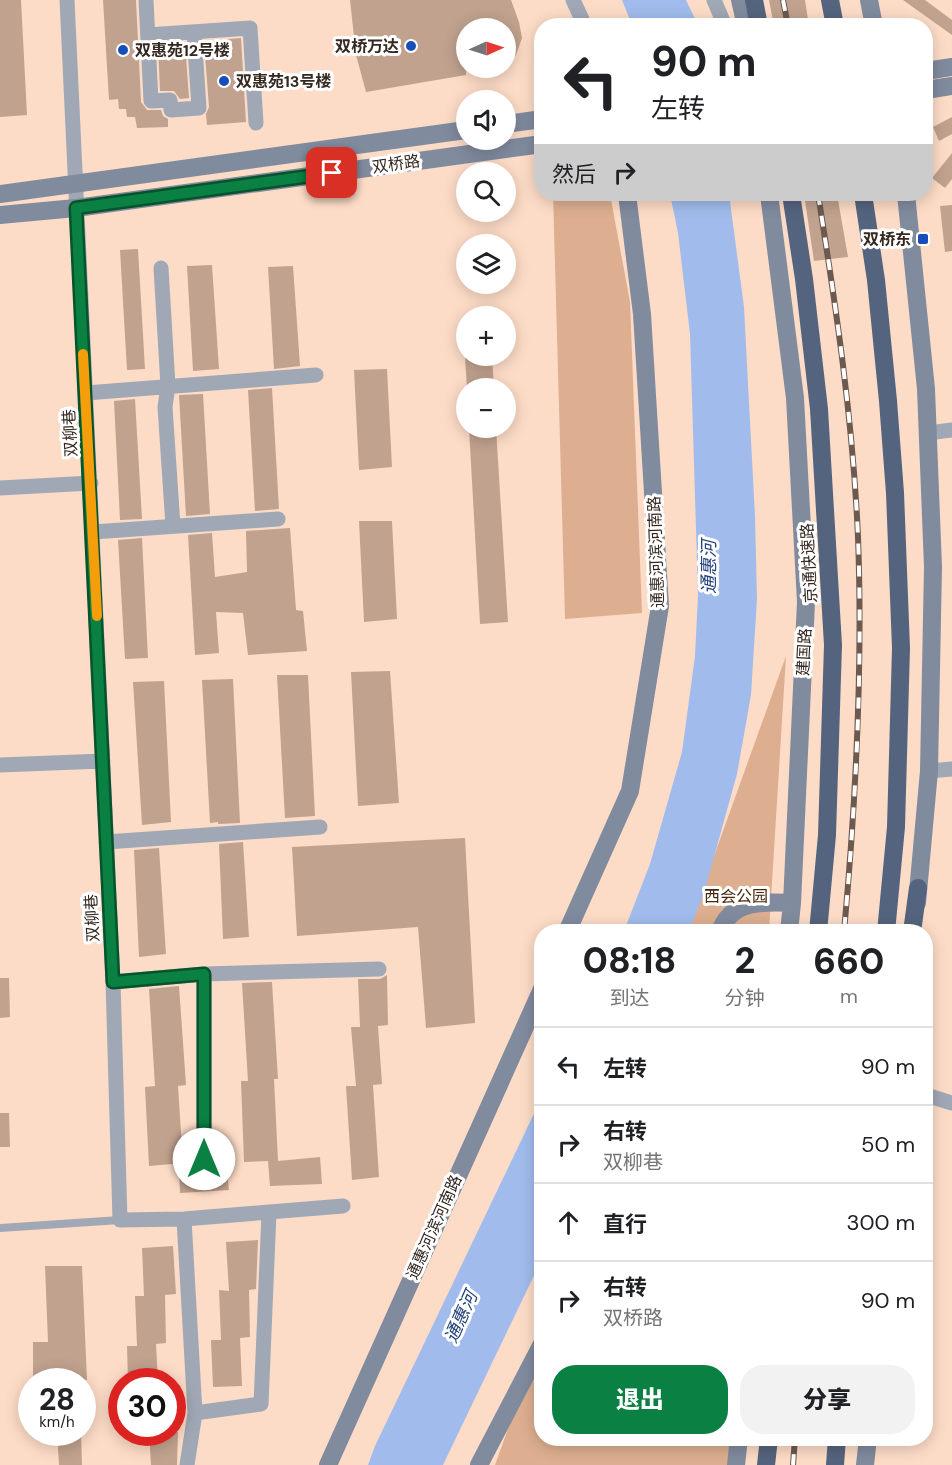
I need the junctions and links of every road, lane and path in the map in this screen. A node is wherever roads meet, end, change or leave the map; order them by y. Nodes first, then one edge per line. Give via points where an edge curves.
1 (67, 0) edge
2 (146, 0) edge
3 (573, 0) edge
4 (714, 0) edge
5 (740, 0) edge
6 (754, 0) edge
7 (831, 0) edge
8 (869, 0) edge
9 (581, 18) edge
10 (722, 18) edge
11 (744, 18) edge
12 (757, 18) edge
13 (834, 18) edge
14 (872, 18) edge
15 (194, 32) junction
16 (148, 35) junction
17 (952, 67) edge
18 (933, 70) edge
19 (952, 86) edge
20 (933, 89) edge
21 (534, 120) edge
22 (256, 123) dead end
23 (516, 123) edge
24 (456, 131) edge
25 (534, 145) edge
26 (75, 184) junction
27 (0, 194) edge
28 (628, 201) edge
29 (770, 201) edge
30 (792, 201) edge
31 (864, 201) edge
32 (907, 201) edge
33 (76, 208) junction
34 (0, 215) edge
35 (161, 268) dead end
36 (316, 375) dead end
37 (168, 386) junction
38 (86, 393) junction
39 (952, 430) edge
40 (928, 433) junction
41 (91, 483) junction
42 (0, 488) edge
43 (278, 519) dead end
44 (173, 526) junction
45 (93, 532) junction
46 (103, 761) junction
47 (0, 765) edge
48 (952, 769) edge
49 (929, 771) junction
50 (320, 827) dead end
51 (106, 842) junction
52 (918, 888) junction
53 (792, 903) junction
54 (571, 924) edge
55 (723, 924) edge
56 (790, 924) edge
57 (819, 924) edge
58 (887, 924) edge
59 (913, 924) edge
60 (916, 924) edge
61 (379, 969) dead end
62 (204, 974) junction
63 (113, 982) junction
64 (534, 1006) edge
65 (933, 1097) edge
66 (952, 1103) edge
67 (204, 1159) dead end
68 (343, 1206) dead end
69 (269, 1213) junction
70 (184, 1219) junction
71 (120, 1220) junction
72 (0, 1228) edge
73 (534, 1359) edge
74 (195, 1413) junction
75 (737, 1446) edge
76 (768, 1446) edge
77 (836, 1446) edge
78 (867, 1446) edge
79 (187, 1465) edge
80 (328, 1465) edge
81 (479, 1465) edge
82 (736, 1465) edge
83 (766, 1465) edge
84 (835, 1465) edge
85 (865, 1465) edge

1 - 26 street, 双柳巷
2 - 16 street
3 - 9 street
4 - 10 street
5 - 11 main road
6 - 12 highway
7 - 13 highway
8 - 14 main road
15 - 16 street
15 - 16 street via 198,108 171,110 170,100 152,101
15 - 22 street via 250,28
17 - 18 main road
19 - 20 main road
21 - 23 main road
24 - 26 main road, 双桥路
25 - 33 main road, 双桥路
26 - 27 main road, 双桥路
26 - 33 street, 双柳巷
28 - 54 main road, 通惠河滨河南路 via 642,314 660,606 630,791
29 - 53 main road, 建国路 via 795,398 806,602
30 - 57 highway, 京通快速路 via 819,409 833,645 827,835
31 - 58 highway via 888,401 901,648 896,827
32 - 40 main road
33 - 34 main road, 双桥路
33 - 38 street, 双柳巷
35 - 37 street
36 - 37 street
37 - 38 street
37 - 44 street via 165,407
38 - 41 street, 双柳巷
39 - 40 street
40 - 49 main road via 933,567
41 - 42 street
41 - 45 street, 双柳巷
43 - 44 street
44 - 45 street
45 - 46 street, 双柳巷
46 - 47 street
46 - 51 street, 双柳巷
48 - 49 street
49 - 52 main road
50 - 51 street
51 - 63 street, 双柳巷
52 - 59 highway
52 - 60 main road
53 - 55 main road via 750,903 734,910
53 - 56 main road, 建国路
61 - 62 street
62 - 63 street
62 - 67 street
63 - 71 street, 双柳巷
64 - 80 main road, 通惠河滨河南路
65 - 66 street
68 - 69 street
69 - 70 street
69 - 74 street via 261,1404
70 - 71 street
70 - 74 street
71 - 72 lane
73 - 81 main road
74 - 79 street
75 - 82 main road
76 - 83 highway
77 - 84 highway
78 - 85 main road

